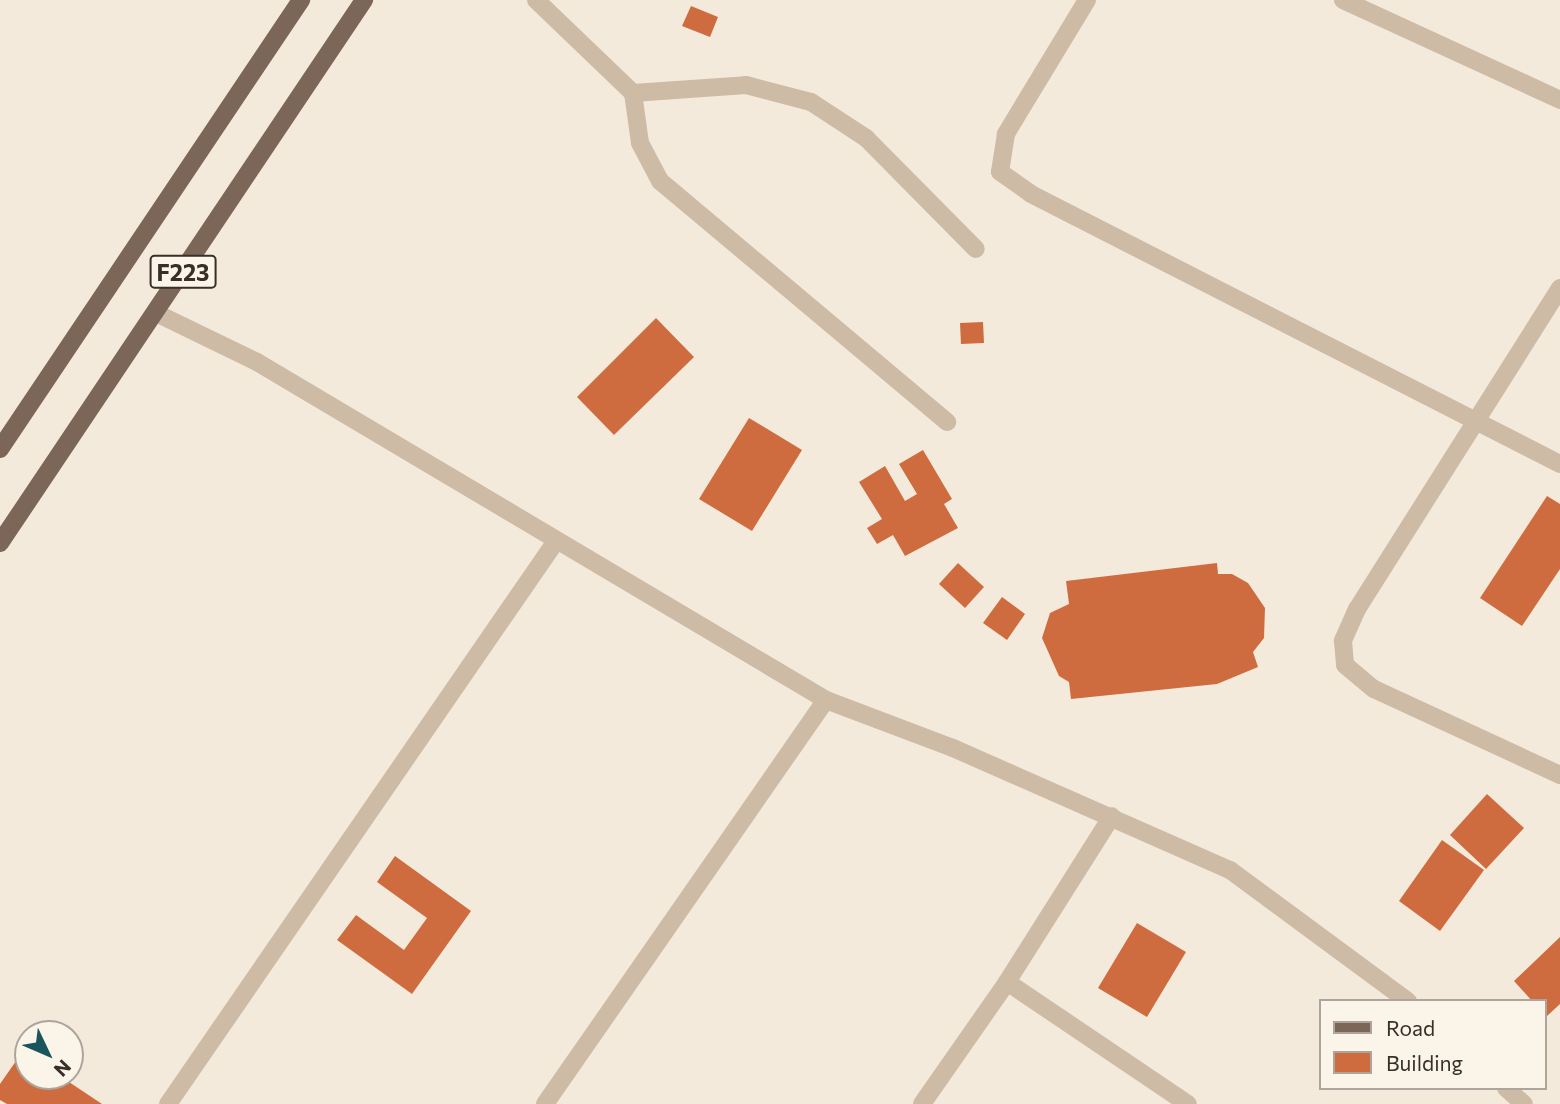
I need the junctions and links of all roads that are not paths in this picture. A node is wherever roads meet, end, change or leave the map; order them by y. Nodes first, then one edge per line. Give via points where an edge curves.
1 (301, 0) edge
2 (364, 0) edge
3 (536, 0) edge
4 (1087, 0) edge
5 (1343, 0) edge
6 (634, 93) junction
7 (1560, 100) edge
8 (976, 249) dead end
9 (1560, 288) edge
10 (156, 313) junction
11 (947, 422) dead end
12 (1474, 424) junction
13 (0, 449) edge
14 (1560, 464) edge
15 (5, 524) edge
16 (556, 541) junction
17 (0, 543) edge
18 (826, 700) junction
19 (1560, 775) edge
20 (1112, 816) junction
21 (1007, 982) junction
22 (1405, 999) edge
23 (1508, 1090) edge
24 (168, 1104) edge
25 (544, 1104) edge
26 (922, 1104) edge
27 (1188, 1104) edge
28 (1524, 1104) edge

1 - 13 main road, F223
2 - 10 main road, F223
3 - 6 street
4 - 12 street via 1006,134 1000,172 1031,194
5 - 7 street
6 - 8 street via 746,85 811,102 866,138
6 - 11 street via 640,143 660,181
9 - 12 street
10 - 15 main road, F223
10 - 16 street via 257,362
12 - 14 street
12 - 19 street via 1357,609 1343,641 1345,665 1374,690
15 - 17 main road, F223
16 - 18 street
16 - 24 street
18 - 20 street
18 - 25 street
20 - 21 street
20 - 22 street via 1230,870
21 - 26 street
21 - 27 street
23 - 28 street

